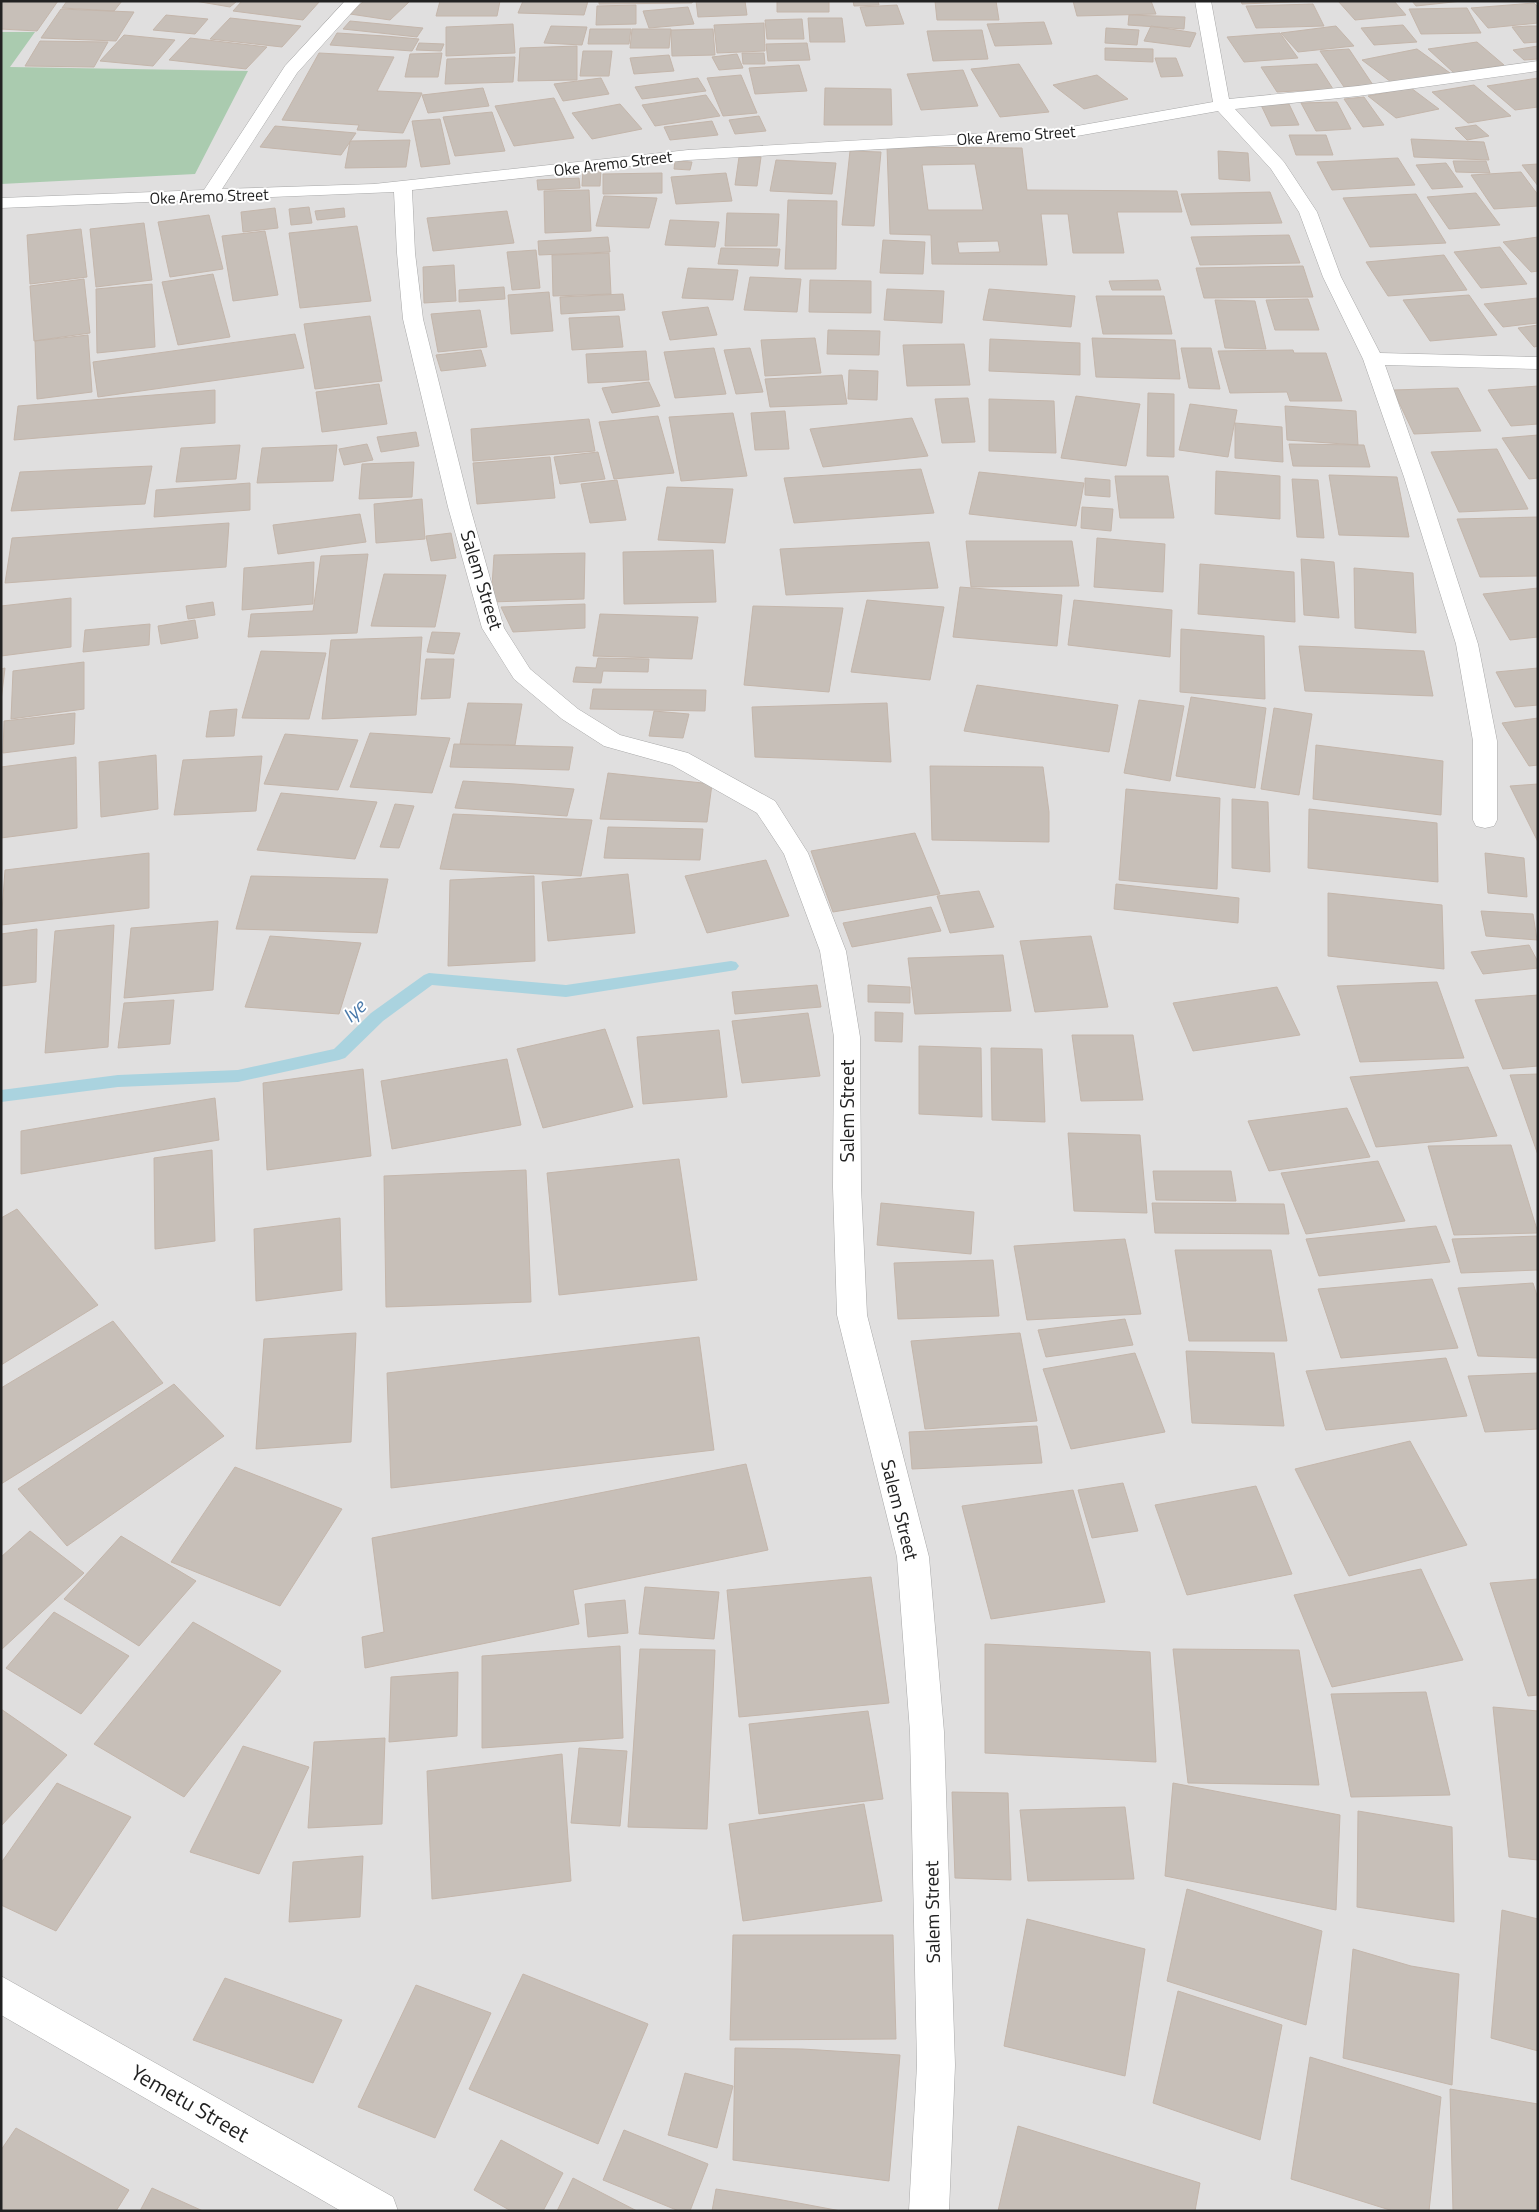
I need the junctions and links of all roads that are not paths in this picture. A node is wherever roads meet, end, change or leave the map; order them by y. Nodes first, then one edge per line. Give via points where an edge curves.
1 (354, 1) edge
2 (1203, 1) edge
3 (1538, 66) edge
4 (1222, 105) junction
5 (403, 186) junction
6 (209, 196) junction
7 (1, 203) edge
8 (1373, 359) junction
9 (1538, 363) edge
10 (1485, 820) dead end
11 (1, 1994) edge
12 (379, 2211) edge
13 (929, 2211) edge

1 - 6 street via 291,70
2 - 4 street
3 - 4 street, Oke Aremo Street via 1358,91
4 - 5 street, Oke Aremo Street via 1060,134 688,155
4 - 8 street via 1278,166 1308,212 1332,278
5 - 6 street, Oke Aremo Street
5 - 13 street, Salem Street via 406,253 414,319 459,507 494,628 522,674 578,720 612,741 680,759 766,807 796,853 833,951 847,1037 847,1187 852,1315 913,1558 928,1732 936,2065
6 - 7 street, Oke Aremo Street
8 - 9 street
8 - 10 street via 1467,644 1485,741
11 - 12 street, Yemetu Street

